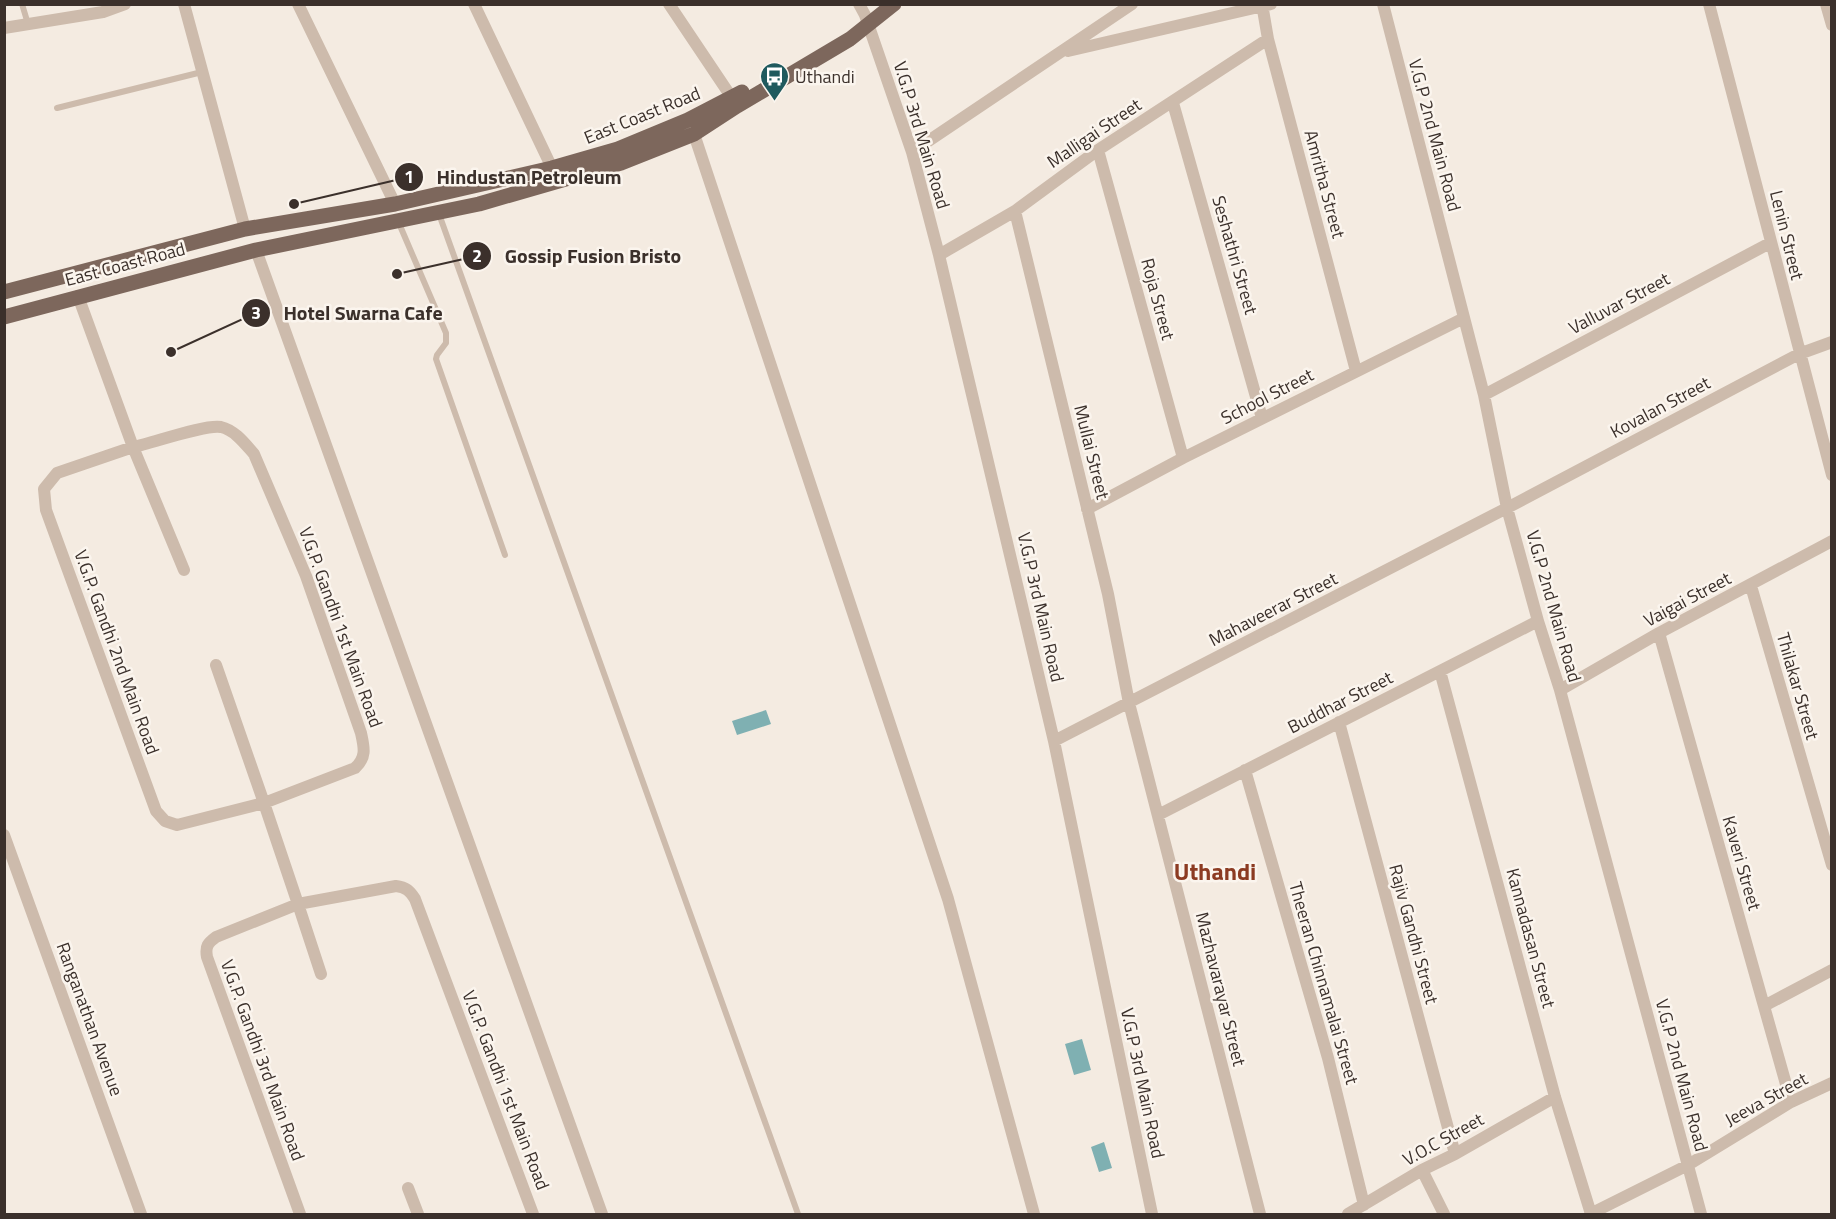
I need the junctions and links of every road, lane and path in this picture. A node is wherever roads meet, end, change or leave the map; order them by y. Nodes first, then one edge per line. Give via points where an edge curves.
1 (22, 4) edge
2 (125, 4) edge
3 (183, 4) edge
4 (298, 4) edge
5 (474, 4) edge
6 (669, 4) edge
7 (878, 4) edge
8 (894, 4) edge
9 (1132, 4) edge
10 (1383, 4) edge
11 (1709, 4) edge
12 (1826, 4) edge
13 (1265, 5) edge
14 (864, 15) edge
15 (28, 24) junction
16 (1832, 26) edge
17 (4, 28) edge
18 (1268, 39) junction
19 (1060, 53) junction
20 (203, 72) junction
21 (732, 98) junction
22 (1173, 103) junction
23 (57, 108) dead end
24 (694, 134) junction
25 (1098, 150) junction
26 (912, 152) junction
27 (552, 168) junction
28 (395, 204) junction
29 (1015, 211) junction
30 (439, 214) junction
31 (398, 220) junction
32 (245, 229) junction
33 (1770, 243) junction
34 (256, 250) junction
35 (939, 255) junction
36 (4, 292) edge
37 (78, 296) junction
38 (4, 317) edge
39 (1464, 318) junction
40 (1832, 342) edge
41 (1799, 354) junction
42 (1356, 371) junction
43 (1484, 396) junction
44 (1262, 418) junction
45 (133, 447) junction
46 (1183, 458) junction
47 (1832, 475) edge
48 (1507, 508) junction
49 (1087, 509) junction
50 (1832, 541) edge
51 (505, 555) dead end
52 (183, 570) dead end
53 (1751, 586) junction
54 (1538, 621) junction
55 (1659, 633) junction
56 (216, 665) dead end
57 (1440, 671) junction
58 (1560, 690) junction
59 (1130, 704) junction
60 (1339, 722) junction
61 (1054, 741) junction
62 (1245, 770) junction
63 (264, 803) junction
64 (1158, 815) junction
65 (4, 835) edge
66 (1832, 865) edge
67 (298, 904) junction
68 (1832, 970) edge
69 (321, 974) dead end
70 (1764, 1006) junction
71 (1832, 1083) edge
72 (1555, 1097) junction
73 (1791, 1102) junction
74 (1455, 1154) junction
75 (1688, 1165) junction
76 (1422, 1170) junction
77 (408, 1188) dead end
78 (1364, 1205) junction
79 (1591, 1214) edge
80 (141, 1215) edge
81 (300, 1215) edge
82 (418, 1215) edge
83 (533, 1215) edge
84 (602, 1215) edge
85 (798, 1215) edge
86 (1034, 1215) edge
87 (1152, 1215) edge
88 (1260, 1215) edge
89 (1348, 1215) edge
90 (1444, 1215) edge
91 (1701, 1215) edge

1 - 15 lane
2 - 15 street via 103,12
3 - 20 street
4 - 28 street
5 - 27 street
6 - 21 street
7 - 14 main road, East Coast Road
8 - 14 main road, East Coast Road
9 - 19 street
10 - 39 street, V.G.P 2nd Main Road
11 - 33 street, Lenin Street
12 - 16 street
13 - 18 street, Amritha Street
13 - 19 street
14 - 21 main road, East Coast Road
14 - 24 main road, East Coast Road via 850,39
14 - 26 street, V.G.P 3rd Main Road
15 - 17 street
18 - 22 street, Malligai Street
18 - 42 street, Amritha Street
19 - 26 street
20 - 23 lane
20 - 32 street
21 - 27 main road, East Coast Road via 618,149
22 - 25 street, Malligai Street
22 - 44 street, Seshathri Street
24 - 30 main road, East Coast Road via 621,163
24 - 86 street via 948,899
25 - 29 street, Malligai Street
25 - 46 street, Roja Street
26 - 35 street, V.G.P 3rd Main Road
27 - 28 main road, East Coast Road
28 - 32 main road, East Coast Road
29 - 35 street, Malligai Street
29 - 49 street, Mullai Street
30 - 31 main road, East Coast Road
30 - 85 lane
31 - 34 main road, East Coast Road
31 - 51 lane via 446,333 446,343 436,359
32 - 36 main road, East Coast Road
33 - 41 street, Lenin Street
33 - 43 street, Valluvar Street
34 - 37 main road, East Coast Road
34 - 84 street
35 - 61 street, V.G.P 3rd Main Road
37 - 38 main road, East Coast Road
37 - 45 street
39 - 42 street, School Street
39 - 43 street, V.G.P 2nd Main Road
40 - 41 street, Kovalan Street
41 - 47 street, Lenin Street
41 - 48 street, Kovalan Street
42 - 44 street, School Street
43 - 48 street, V.G.P 2nd Main Road
44 - 46 street, School Street
45 - 52 street
45 - 63 street, V.G.P. Gandhi 2nd Main Road via 57,473 44,489 46,510 156,811 165,821 177,825
45 - 63 street, V.G.P. Gandhi 1st Main Road via 222,427 238,437 254,454 306,576 364,751 354,768
46 - 49 street, School Street
48 - 54 street, V.G.P 2nd Main Road
48 - 59 street, Mahaveerar Street
49 - 59 street, Mullai Street
50 - 53 street, Vaigai Street
53 - 55 street, Vaigai Street
53 - 66 street, Thilakar Street
54 - 57 street, Buddhar Street
54 - 58 street, V.G.P 2nd Main Road
55 - 58 street, Vaigai Street
55 - 70 street, Kaveri Street
56 - 63 street
57 - 60 street, Buddhar Street
57 - 72 street, Kannadasan Street
58 - 75 street, V.G.P 2nd Main Road
59 - 61 street, Mahaveerar Street
59 - 64 street, Mazhavarayar Street
60 - 62 street, Buddhar Street
60 - 74 street, Rajiv Gandhi Street
61 - 87 street, V.G.P 3rd Main Road
62 - 64 street, Buddhar Street
62 - 78 street, Theeran Chinnamalai Street via 1328,1058
63 - 67 street
64 - 88 street, Mazhavarayar Street
65 - 80 street, Ranganathan Avenue
67 - 69 street
67 - 81 street, V.G.P. Gandhi 3rd Main Road via 216,937 206,948
67 - 83 street, V.G.P. Gandhi 1st Main Road via 396,886 410,891
68 - 70 street
70 - 73 street, Kaveri Street
71 - 73 street, Jeeva Street
72 - 74 street, V.O.C Street
72 - 79 street, Kannadasan Street
73 - 75 street, Jeeva Street
74 - 76 street, V.O.C Street
75 - 79 street, Jeeva Street
75 - 91 street, V.G.P 2nd Main Road
76 - 78 street, V.O.C Street
76 - 90 street
77 - 82 street
78 - 89 street, V.O.C Street

